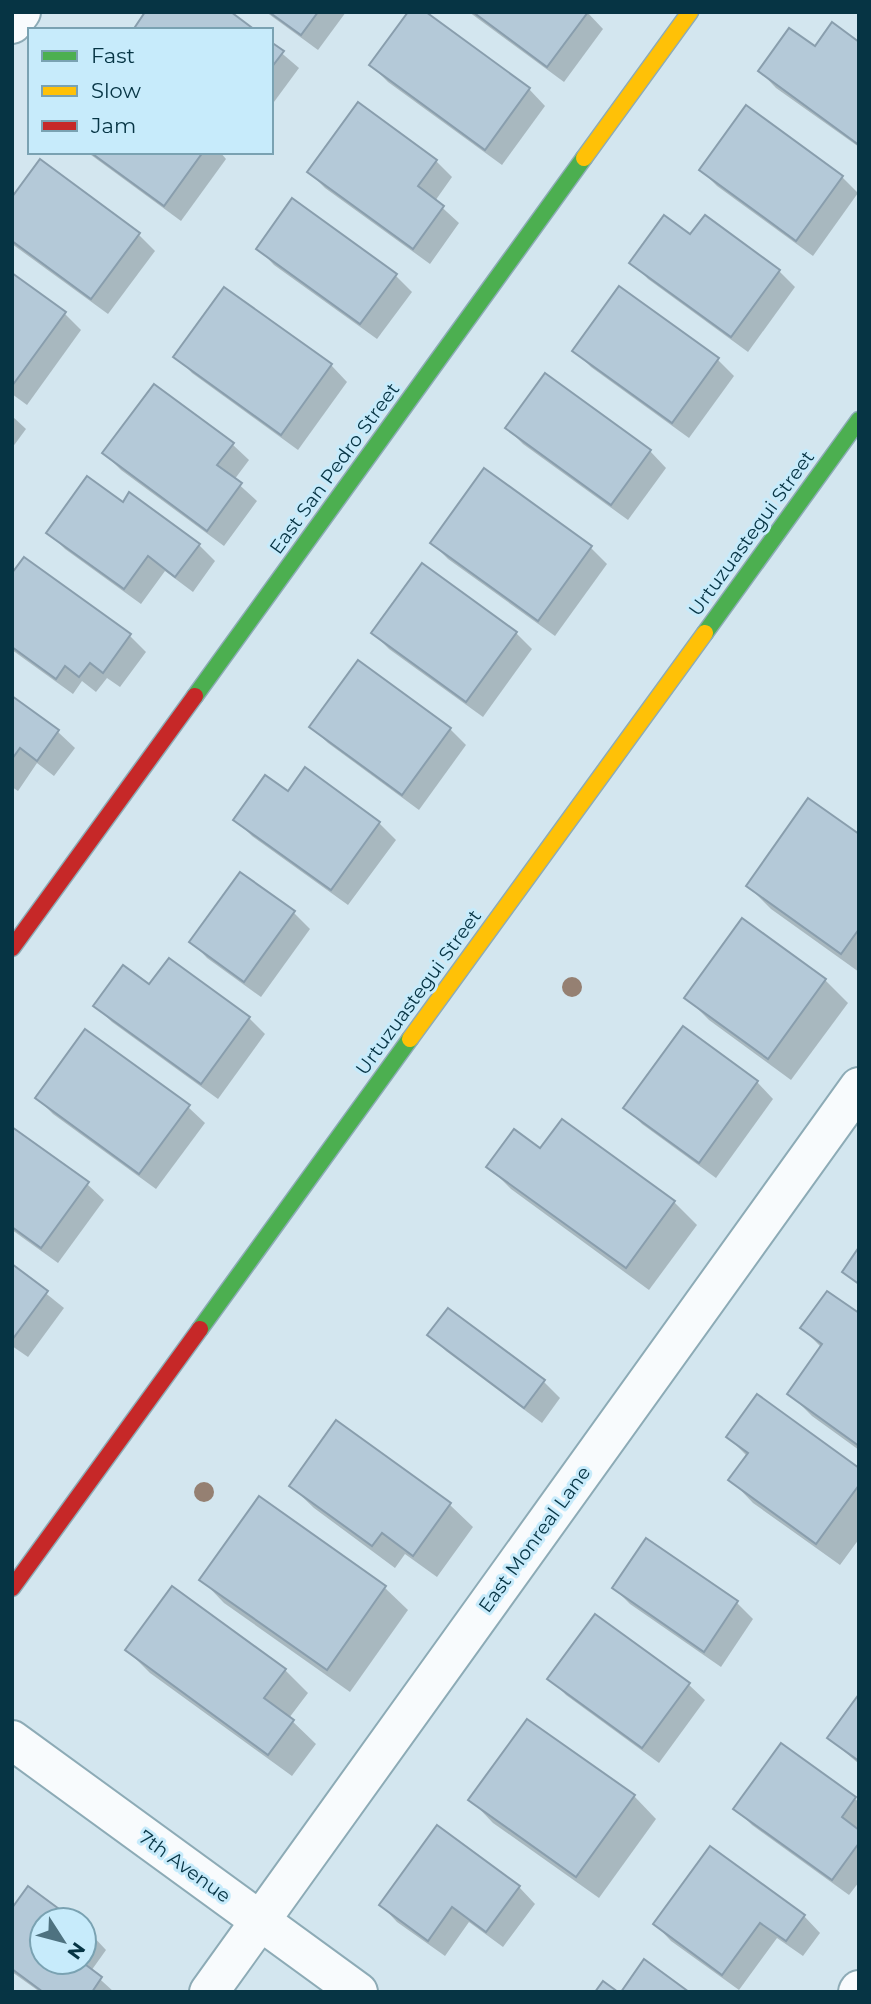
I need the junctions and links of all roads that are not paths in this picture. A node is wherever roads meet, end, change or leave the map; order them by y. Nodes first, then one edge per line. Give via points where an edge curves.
1 (21, 12) edge
2 (691, 12) edge
3 (12, 24) edge
4 (859, 420) edge
5 (12, 948) edge
6 (859, 1087) edge
7 (12, 1588) edge
8 (12, 1740) edge
9 (260, 1920) junction
10 (209, 1992) edge
11 (358, 1992) edge

1 - 3 street
2 - 5 main road, East San Pedro Street
4 - 7 main road, Urtuzuastegui Street
6 - 9 street, East Monreal Lane
8 - 9 street, 7th Avenue
9 - 10 street, East Monreal Lane
9 - 11 street, 7th Avenue

